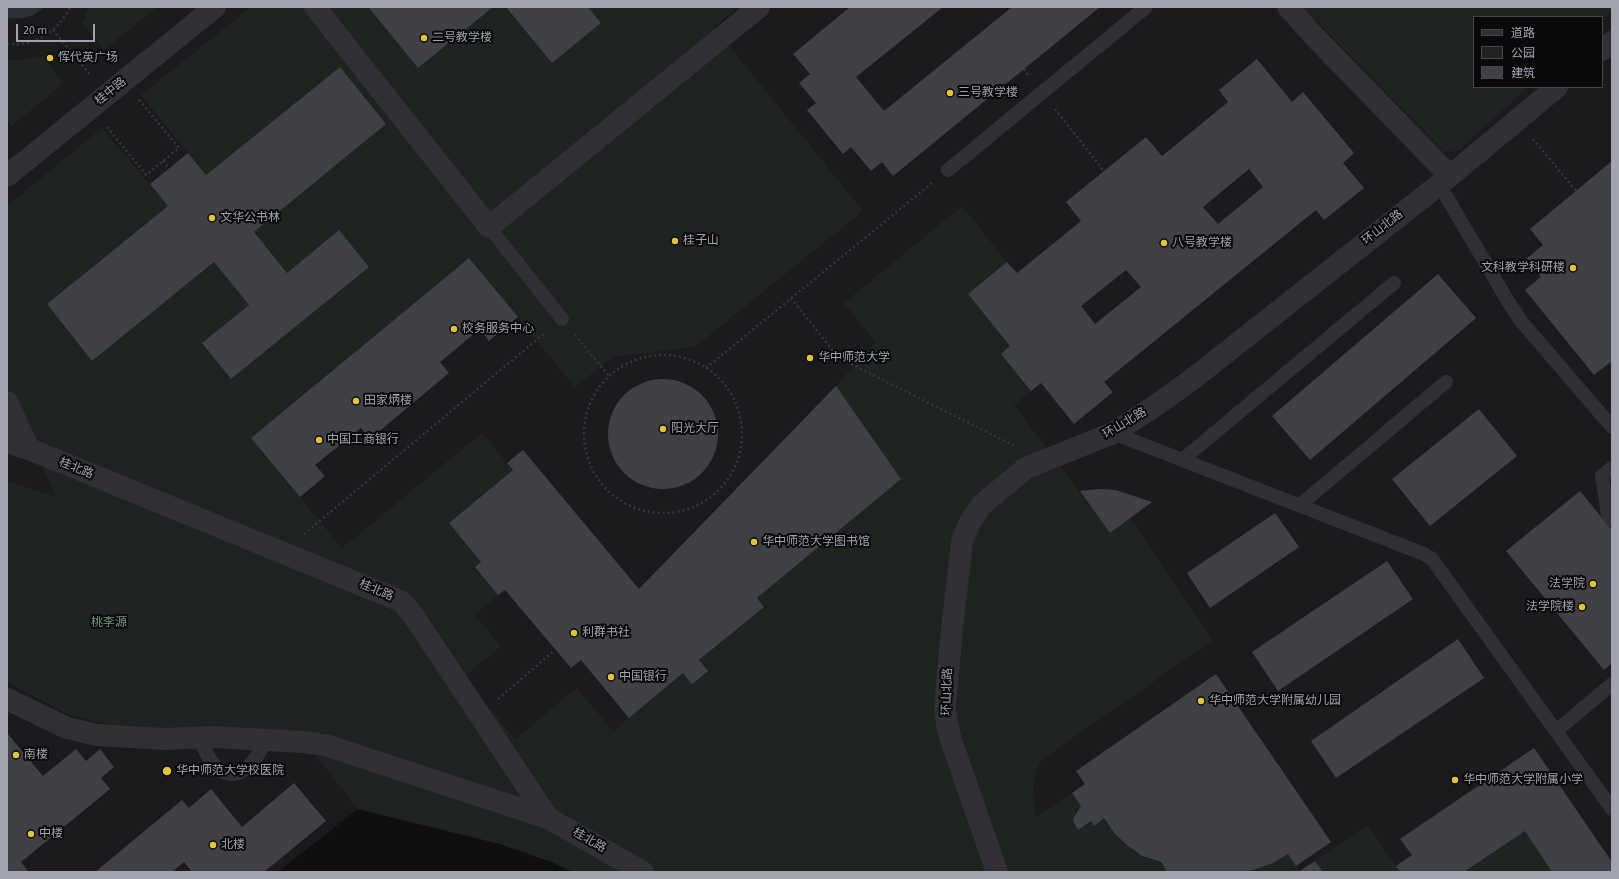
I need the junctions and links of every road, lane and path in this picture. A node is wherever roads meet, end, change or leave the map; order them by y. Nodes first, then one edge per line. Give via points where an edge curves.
1 (70, 7) edge
2 (215, 7) edge
3 (315, 7) edge
4 (759, 7) edge
5 (1146, 7) edge
6 (1288, 7) edge
7 (53, 30) junction
8 (1612, 42) edge
9 (7, 44) edge
10 (1603, 49) edge
11 (1024, 69) dead end
12 (124, 81) junction
13 (1556, 88) edge
14 (1042, 92) junction
15 (99, 101) junction
16 (1517, 120) junction
17 (163, 161) junction
18 (169, 168) dead end
19 (948, 170) joint
20 (1104, 171) dead end
21 (7, 176) edge
22 (1445, 180) junction
23 (1576, 190) dead end
24 (489, 227) junction
25 (1394, 282) dead end
26 (791, 298) junction
27 (562, 319) junction
28 (706, 368) junction
29 (609, 376) junction
30 (1446, 382) dead end
31 (7, 402) edge
32 (1612, 427) edge
33 (1113, 433) junction
34 (7, 442) edge
35 (1013, 445) dead end
36 (29, 449) junction
37 (1182, 460) junction
38 (1612, 468) edge
39 (1300, 505) junction
40 (1612, 520) edge
41 (320, 521) dead end
42 (555, 650) dead end
43 (1612, 684) edge
44 (7, 699) edge
45 (479, 714) junction
46 (1556, 731) junction
47 (198, 737) junction
48 (265, 741) junction
49 (1612, 809) edge
50 (548, 818) junction
51 (643, 872) edge
52 (996, 872) edge

1 - 7 path via 66,16
2 - 12 street, 桂中路
3 - 24 street
4 - 24 street
5 - 14 lane
6 - 22 street
7 - 9 path via 29,43
7 - 15 path
8 - 10 street
11 - 14 path
12 - 15 street, 桂中路
12 - 17 path via 179,148
13 - 16 street, 环山北路
14 - 19 lane
14 - 20 path
15 - 17 path via 146,175
15 - 21 street, 桂中路
16 - 22 street, 环山北路
16 - 23 path
17 - 18 path
19 - 26 path
22 - 32 lane via 1509,303 1521,321
22 - 33 street, 环山北路 via 1190,381
24 - 27 lane
25 - 37 lane
26 - 28 path
26 - 35 path via 833,352 843,360
27 - 29 path
27 - 41 path
28 - 29 path via 675,356 658,356 640,359
28 - 29 path via 730,392 737,407 742,439 739,455 724,484 712,496 684,510 668,513 652,513 621,502 608,492 590,466 585,450 585,418 590,403
30 - 39 lane
31 - 36 street
33 - 37 lane
33 - 52 street, 环山北路 via 1026,468 980,507 962,541 945,708 951,740
34 - 36 street, 桂北路
36 - 45 street, 桂北路 via 402,602
37 - 39 lane
38 - 40 lane via 1602,476 1608,515
39 - 46 lane via 1432,559
42 - 45 path
43 - 46 lane
44 - 47 street via 83,733 163,739
45 - 50 street, 桂北路
46 - 49 lane
47 - 48 street
47 - 48 lane via 215,765 227,773 235,773 250,765
48 - 50 street via 325,745
50 - 51 street, 桂北路

